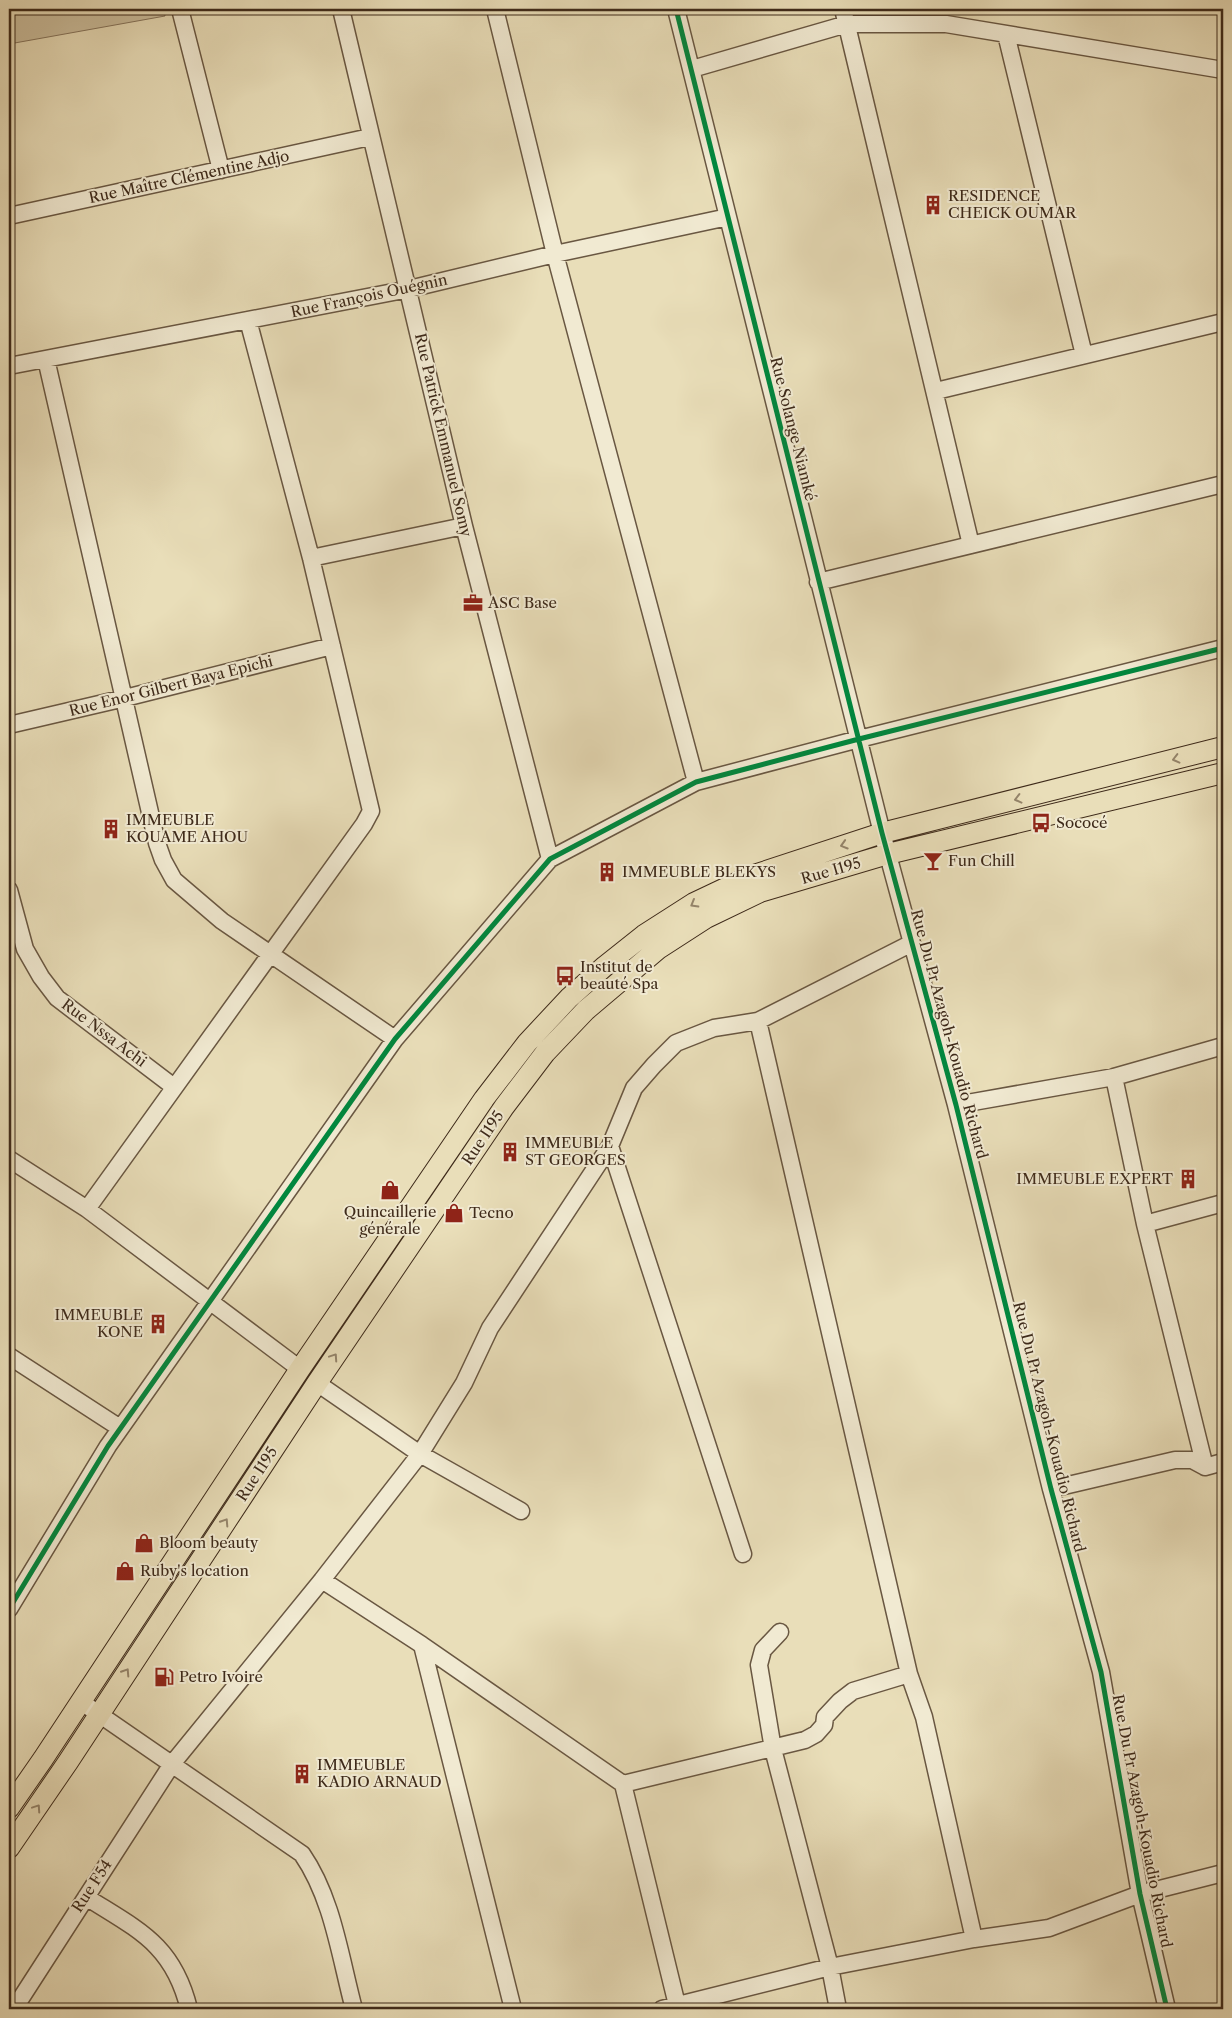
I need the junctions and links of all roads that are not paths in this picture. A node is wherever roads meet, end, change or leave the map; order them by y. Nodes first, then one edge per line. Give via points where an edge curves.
1 (180, 9) edge
2 (340, 9) edge
3 (495, 9) edge
4 (676, 9) edge
5 (845, 17) edge
6 (1006, 34) junction
7 (692, 69) junction
8 (1223, 70) edge
9 (370, 137) junction
10 (221, 170) junction
11 (9, 216) edge
12 (728, 216) junction
13 (555, 254) junction
14 (409, 289) junction
15 (248, 320) junction
16 (1223, 322) edge
17 (1084, 355) junction
18 (46, 359) junction
19 (9, 366) edge
20 (936, 391) junction
21 (1223, 484) edge
22 (464, 526) junction
23 (971, 545) junction
24 (311, 558) junction
25 (818, 582) junction
26 (332, 646) junction
27 (1223, 648) edge
28 (125, 698) junction
29 (9, 725) edge
30 (859, 739) junction
31 (1223, 747) edge
32 (1223, 773) edge
33 (696, 782) junction
34 (882, 833) junction
35 (888, 854) junction
36 (550, 859) junction
37 (9, 890) edge
38 (912, 943) junction
39 (271, 953) junction
40 (758, 1021) junction
41 (395, 1039) junction
42 (1223, 1046) edge
43 (1114, 1076) junction
44 (174, 1087) junction
45 (956, 1105) junction
46 (610, 1146) junction
47 (9, 1159) edge
48 (1223, 1203) edge
49 (87, 1209) junction
50 (1145, 1224) junction
51 (210, 1301) junction
52 (9, 1356) edge
53 (300, 1368) junction
54 (316, 1383) junction
55 (120, 1428) junction
56 (420, 1454) junction
57 (1223, 1462) edge
58 (1205, 1467) junction
59 (1051, 1489) junction
60 (521, 1512) dead end
61 (744, 1554) dead end
62 (322, 1580) junction
63 (9, 1609) edge
64 (780, 1632) dead end
65 (422, 1646) junction
66 (909, 1674) junction
67 (80, 1701) junction
68 (100, 1713) junction
69 (773, 1749) junction
70 (172, 1764) junction
71 (623, 1784) junction
72 (9, 1808) edge
73 (9, 1848) edge
74 (1223, 1872) edge
75 (1140, 1894) junction
76 (86, 1897) junction
77 (974, 1939) junction
78 (830, 1967) junction
79 (672, 2008) edge
80 (14, 2009) edge
81 (189, 2009) edge
82 (354, 2009) edge
83 (513, 2009) edge
84 (838, 2009) edge
85 (1167, 2009) edge

1 - 10 street
2 - 9 street, Rue Patrick Emmanuel Somy
3 - 13 street
4 - 7 street, Rue Solange Niamké
5 - 6 street via 946,24
5 - 7 street
5 - 20 street
6 - 8 street
6 - 17 street
7 - 12 street, Rue Solange Niamké
9 - 10 street, Rue Maître Clémentine Adjo
9 - 14 street, Rue Patrick Emmanuel Somy
10 - 11 street, Rue Maître Clémentine Adjo
12 - 13 street, Rue François Ouégnin
12 - 25 street, Rue Solange Niamké
13 - 14 street, Rue François Ouégnin
13 - 33 street
14 - 15 street, Rue François Ouégnin
14 - 22 street, Rue Patrick Emmanuel Somy
15 - 18 street, Rue François Ouégnin
15 - 24 street
16 - 17 street
17 - 20 street
18 - 19 street, Rue François Ouégnin
18 - 28 street
20 - 23 street
21 - 23 street
22 - 24 street
22 - 36 street, Rue Patrick Emmanuel Somy
23 - 25 street
24 - 26 street
25 - 30 street, Rue Solange Niamké
26 - 28 street, Rue Enor Gilbert Baya Epichi
26 - 39 street via 372,811
27 - 30 street
28 - 29 street, Rue Enor Gilbert Baya Epichi
28 - 39 street via 163,860 174,880 222,920
30 - 33 street
30 - 34 street, Rue Solange Niamké
31 -> 34 main road, Rue I195
32 - 35 main road, Rue I195
33 - 36 street
34 - 35 street, Rue Solange Niamké
34 -> 53 main road, Rue I195 via 751,876 694,903 644,935 569,998 527,1043 484,1099
35 - 38 street, Rue Du Pr Azagoh-Kouadio Richard
54 -> 35 main road, Rue I195 via 504,1108 545,1053 586,1010 658,949 706,918 760,892
36 - 41 street
37 - 44 street, Rue Nssa Achi via 25,949 57,998
38 - 40 street, Rue F54
38 - 45 street, Rue Du Pr Azagoh-Kouadio Richard
39 - 41 street
39 - 44 street
40 - 46 street, Rue F54 via 714,1028 676,1043 634,1088
40 - 66 street
41 - 51 street
42 - 43 street
43 - 45 street
43 - 50 street
44 - 49 street
45 - 59 street, Rue Du Pr Azagoh-Kouadio Richard
46 - 56 street, Rue F54 via 490,1328 464,1383
46 - 61 street
47 - 49 street
48 - 50 street
49 - 51 street
50 - 58 street
51 - 53 street
51 - 55 street
52 - 55 street
53 - 67 main road, Rue I195
54 - 56 street
68 -> 54 main road, Rue I195
55 - 63 street
56 - 60 street
56 - 62 street, Rue F54
57 - 58 street
58 - 59 street via 1192,1460 1175,1460
59 - 75 street, Rue Du Pr Azagoh-Kouadio Richard via 1101,1672
62 - 65 street
62 - 70 street, Rue F54
64 - 69 street via 763,1650 759,1665
65 - 71 street
65 - 83 street
66 - 69 street via 853,1691 825,1717 816,1734
66 - 77 street via 924,1718
67 - 68 street
67 - 72 main road, Rue I195
68 - 70 street
73 -> 68 main road, Rue I195
69 - 71 street
69 - 78 street
70 - 76 street, Rue F54
70 - 82 street via 302,1854 324,1893
71 - 79 street
74 - 75 street
75 - 77 street via 1049,1928
75 - 85 street, Rue Du Pr Azagoh-Kouadio Richard
76 - 80 street, Rue F54
76 - 81 street via 147,1936 171,1962 185,1991
77 - 78 street
78 - 79 street
78 - 84 street

